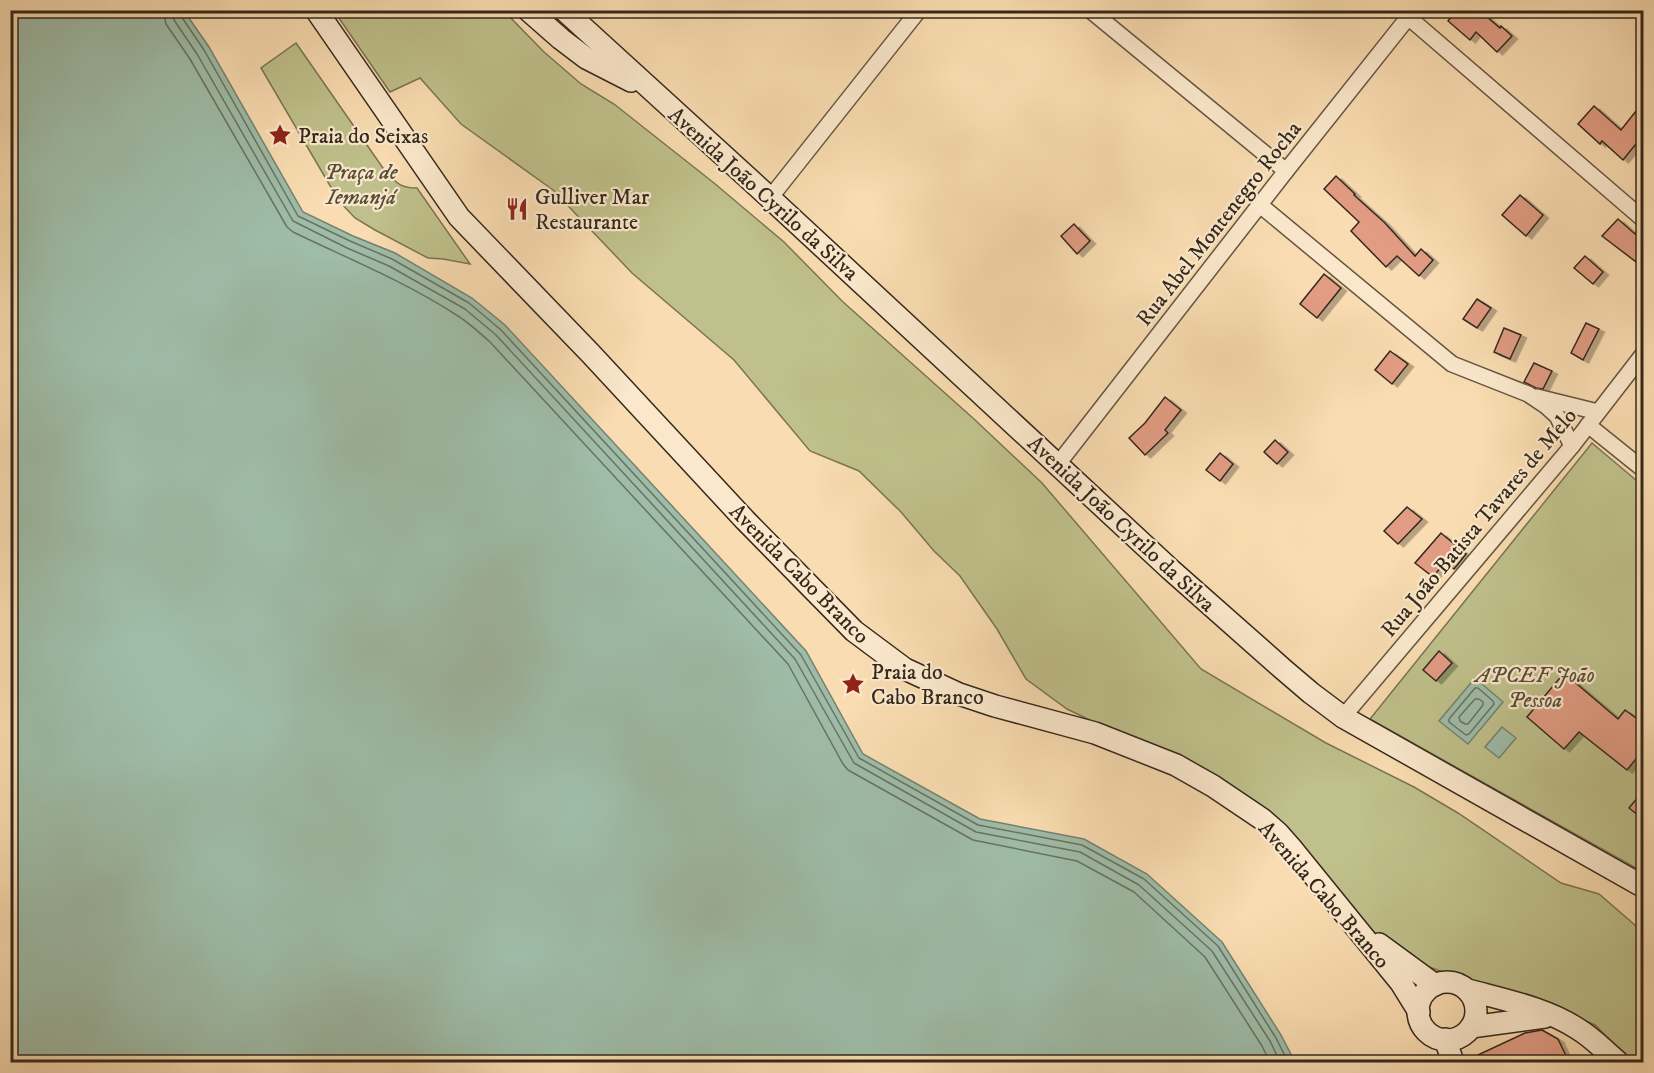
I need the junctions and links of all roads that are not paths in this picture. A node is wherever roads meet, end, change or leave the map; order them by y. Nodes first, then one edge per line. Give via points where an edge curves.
1 (316, 10) edge
2 (528, 10) edge
3 (564, 10) edge
4 (919, 10) edge
5 (1090, 10) edge
6 (1407, 13) edge
7 (650, 89) junction
8 (1286, 171) junction
9 (770, 198) junction
10 (1260, 205) junction
11 (1644, 220) edge
12 (1644, 353) edge
13 (1528, 394) junction
14 (1598, 412) junction
15 (1588, 425) junction
16 (1572, 446) junction
17 (1058, 464) junction
18 (1644, 470) edge
19 (1343, 717) junction
20 (1644, 887) edge
21 (1351, 921) junction
22 (1435, 985) junction
23 (1468, 990) junction
24 (1419, 1012) junction
25 (1554, 1016) junction
26 (1471, 1027) junction
27 (1445, 1040) junction
28 (1453, 1062) edge
29 (1618, 1062) edge

1 - 21 street, Avenida Cabo Branco via 459,217 847,624 905,669 959,694 1095,733 1194,774 1278,833
2 - 7 street, Avenida João Cyrilo da Silva via 586,58
3 - 7 street, Avenida João Cyrilo da Silva
4 - 9 street
5 - 8 street
6 - 8 street, Rua Abel Montenegro Rocha
6 - 11 street
7 - 9 street, Avenida João Cyrilo da Silva
8 - 10 street, Rua Abel Montenegro Rocha
9 - 17 street, Avenida João Cyrilo da Silva
10 - 13 street via 1452,364
10 - 17 street, Rua Abel Montenegro Rocha
12 - 14 street, Rua João Batista Tavares de Melo
13 - 14 street
13 - 16 street via 1557,416
14 - 15 street, Rua João Batista Tavares de Melo
15 - 16 street, Rua João Batista Tavares de Melo
15 - 18 street
16 - 19 street, Rua João Batista Tavares de Melo
17 - 19 street, Avenida João Cyrilo da Silva via 1171,570
19 - 20 street, Avenida João Cyrilo da Silva
21 - 22 street
21 - 24 street, Avenida Cabo Branco via 1401,982
22 - 23 street via 1456,983
22 - 24 street via 1424,993
23 - 25 street
23 - 26 street via 1475,1002 1476,1015
24 - 27 street via 1427,1030
25 - 26 street
25 - 29 street via 1578,1029
26 - 27 street via 1460,1037
27 - 28 street

